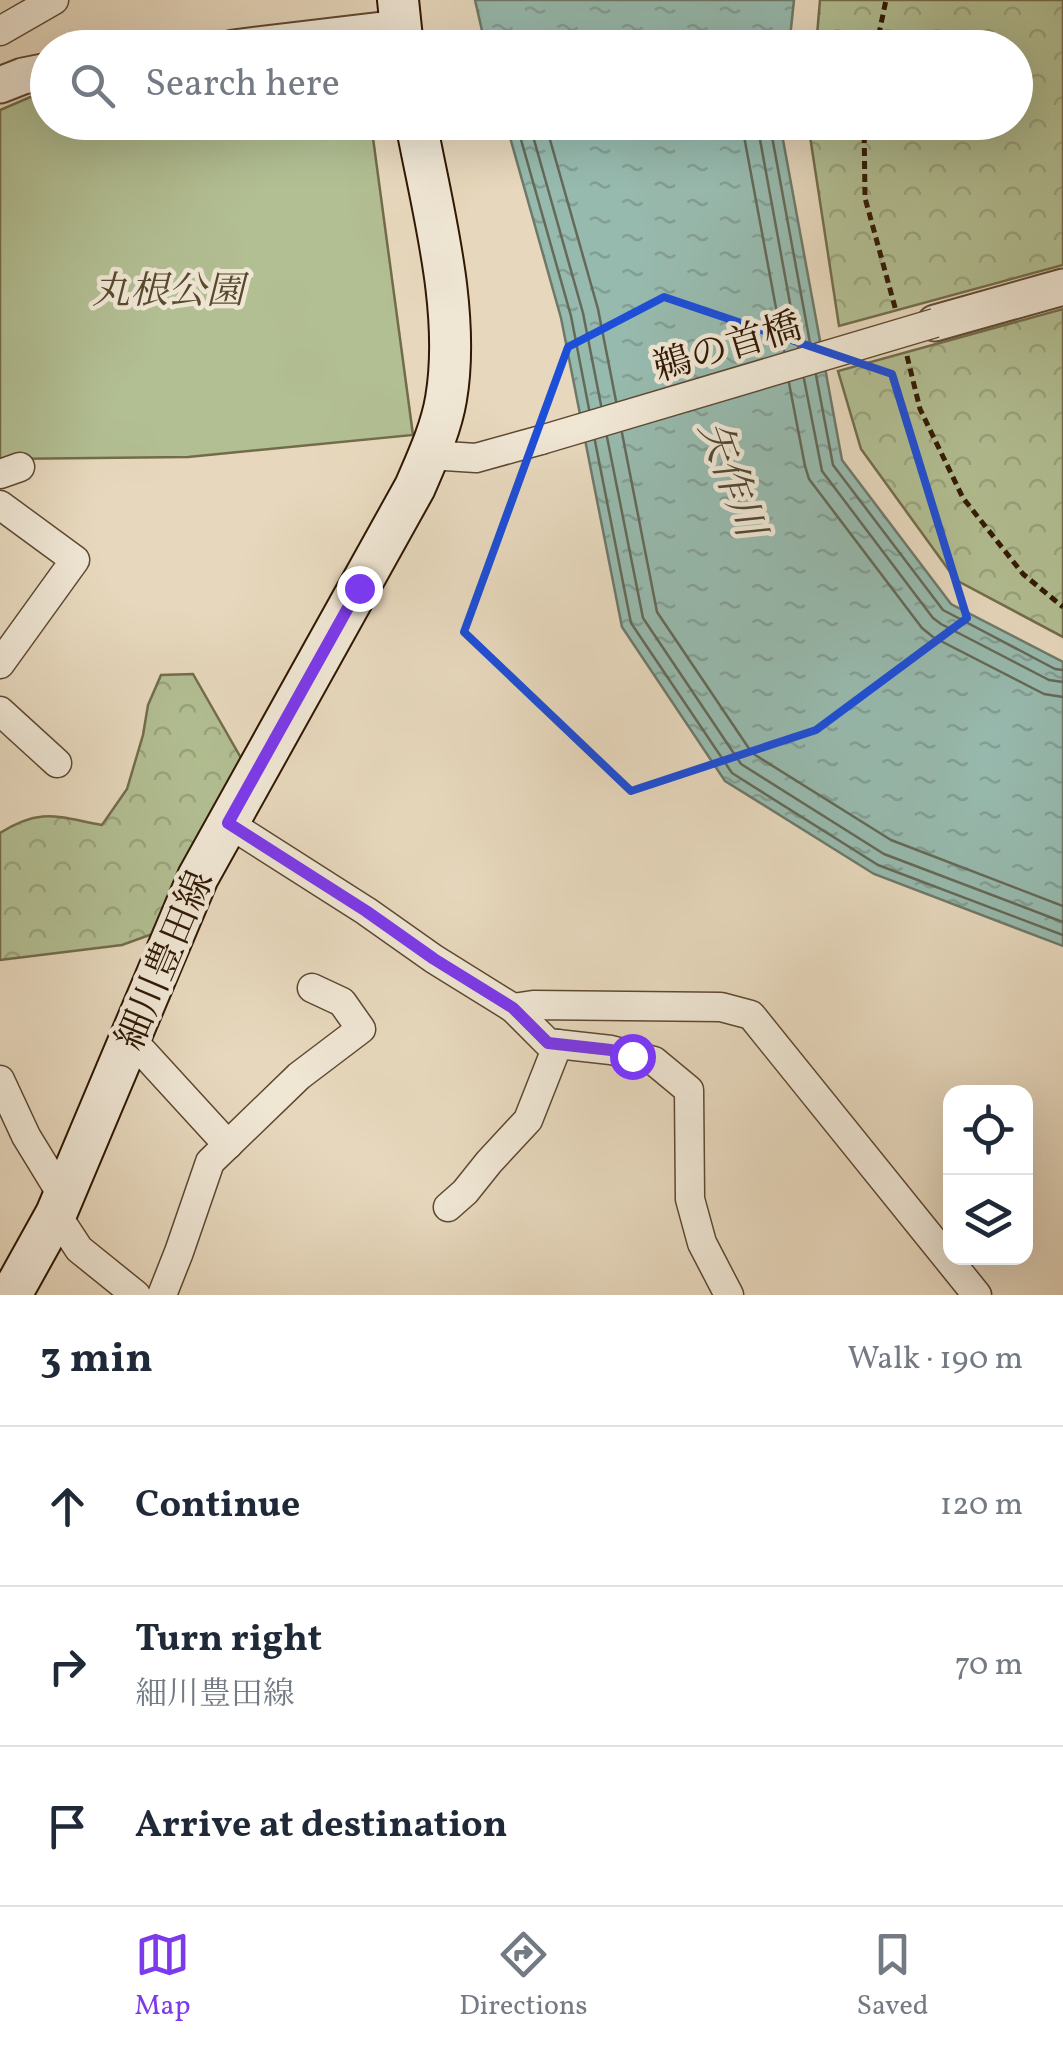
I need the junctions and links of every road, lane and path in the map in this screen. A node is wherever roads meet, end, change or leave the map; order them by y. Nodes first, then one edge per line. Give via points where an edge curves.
1 (54, 0) edge
2 (886, 0) edge
3 (400, 25) edge
4 (364, 30) edge
5 (880, 30) edge
6 (0, 31) edge
7 (30, 75) edge
8 (0, 85) edge
9 (419, 140) edge
10 (864, 140) edge
11 (1063, 288) edge
12 (898, 321) dead end
13 (934, 323) joint
14 (907, 356) dead end
15 (429, 455) junction
16 (0, 505) edge
17 (1063, 607) edge
18 (0, 664) edge
19 (0, 711) edge
20 (58, 763) dead end
21 (228, 823) junction
22 (312, 988) dead end
23 (513, 1008) junction
24 (130, 1038) junction
25 (558, 1044) junction
26 (0, 1080) edge
27 (228, 1145) junction
28 (59, 1205) junction
29 (448, 1207) dead end
30 (10, 1295) edge
31 (136, 1295) edge
32 (162, 1295) edge
33 (728, 1295) edge
34 (977, 1295) edge

1 - 6 street
2 - 5 path
3 - 4 street
7 - 8 street
9 - 15 main road, 細川豊田線 via 450,331 446,400
10 - 12 path via 865,198
11 - 13 street
13 - 15 street, 鵜の首橋, bridge via 476,458
14 - 17 path via 920,409 964,498 1022,574
15 - 21 main road, 細川豊田線
16 - 18 street via 75,560
19 - 20 street
21 - 23 street
21 - 24 main road, 細川豊田線
22 - 27 street via 342,1002 361,1029 299,1076
23 - 25 street via 548,1043
23 - 34 street via 721,1007 751,1015
24 - 27 street
24 - 28 main road, 細川豊田線
25 - 29 street via 528,1120
25 - 33 street via 654,1061 689,1090 690,1199 702,1244
26 - 28 street
27 - 32 street via 210,1162
28 - 30 main road, 細川豊田線
28 - 31 street via 80,1249

